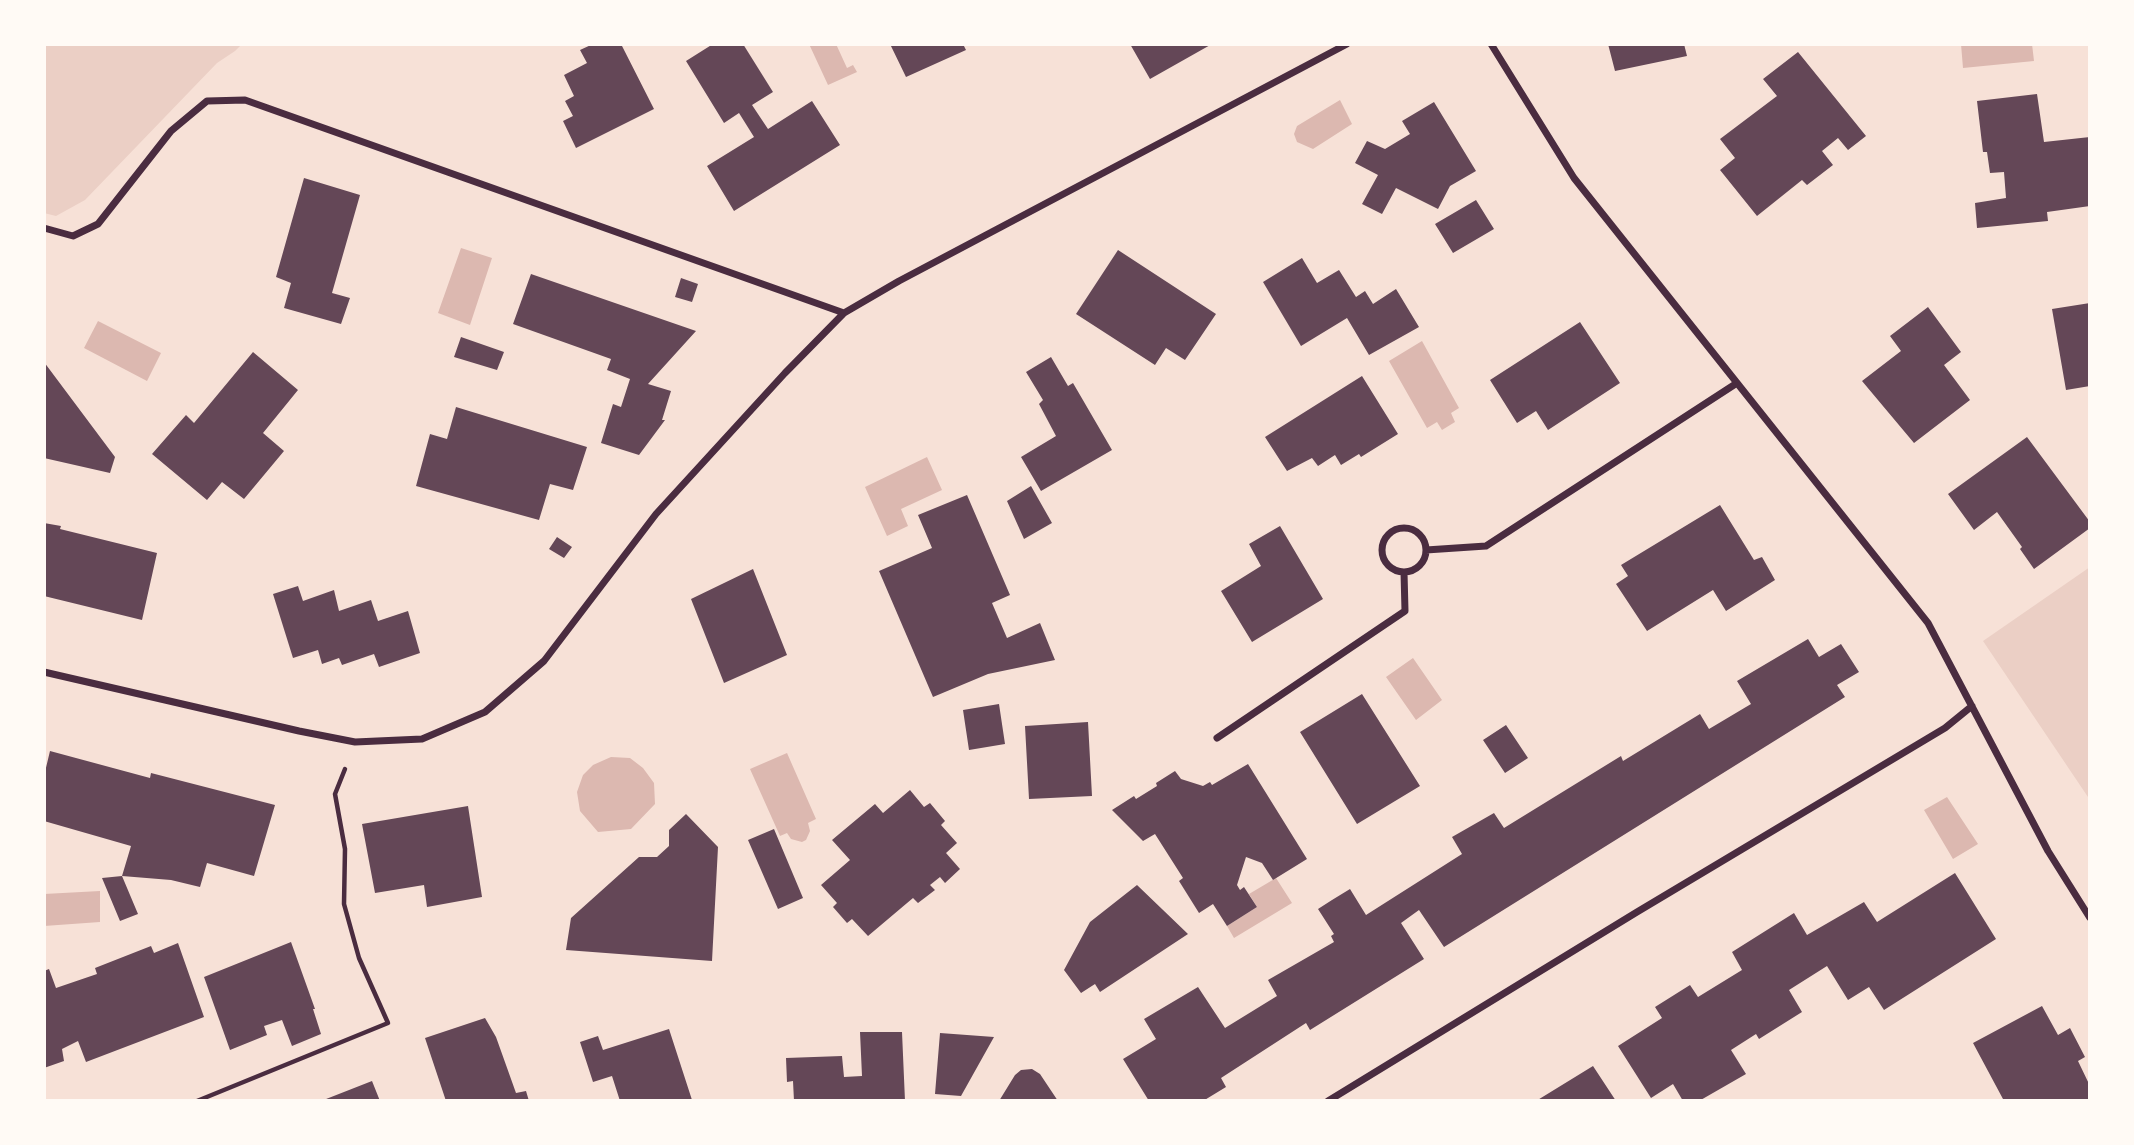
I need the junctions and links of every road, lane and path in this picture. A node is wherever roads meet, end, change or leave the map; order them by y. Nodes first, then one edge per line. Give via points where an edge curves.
1 (1348, 44) edge
2 (1491, 44) edge
3 (44, 228) edge
4 (844, 313) junction
5 (1737, 383) junction
6 (1426, 550) junction
7 (1404, 572) junction
8 (44, 672) edge
9 (1972, 706) junction
10 (1217, 738) dead end
11 (355, 742) junction
12 (2090, 918) edge
13 (197, 1101) edge
14 (1328, 1101) edge

1 - 4 street
2 - 5 street via 1574,178
3 - 4 street via 73,236 99,224 171,131 207,101 245,100
4 - 11 street via 656,514 544,661 485,712 422,739
5 - 6 street via 1486,546
5 - 9 street via 1928,623
6 - 7 street via 1420,565
6 - 7 street via 1425,541 1413,530 1396,529 1389,534 1384,558
7 - 10 street via 1405,611
8 - 11 street
9 - 12 street via 2048,851
9 - 14 street via 1945,728
11 - 13 path via 335,794 345,849 344,904 359,958 388,1023

